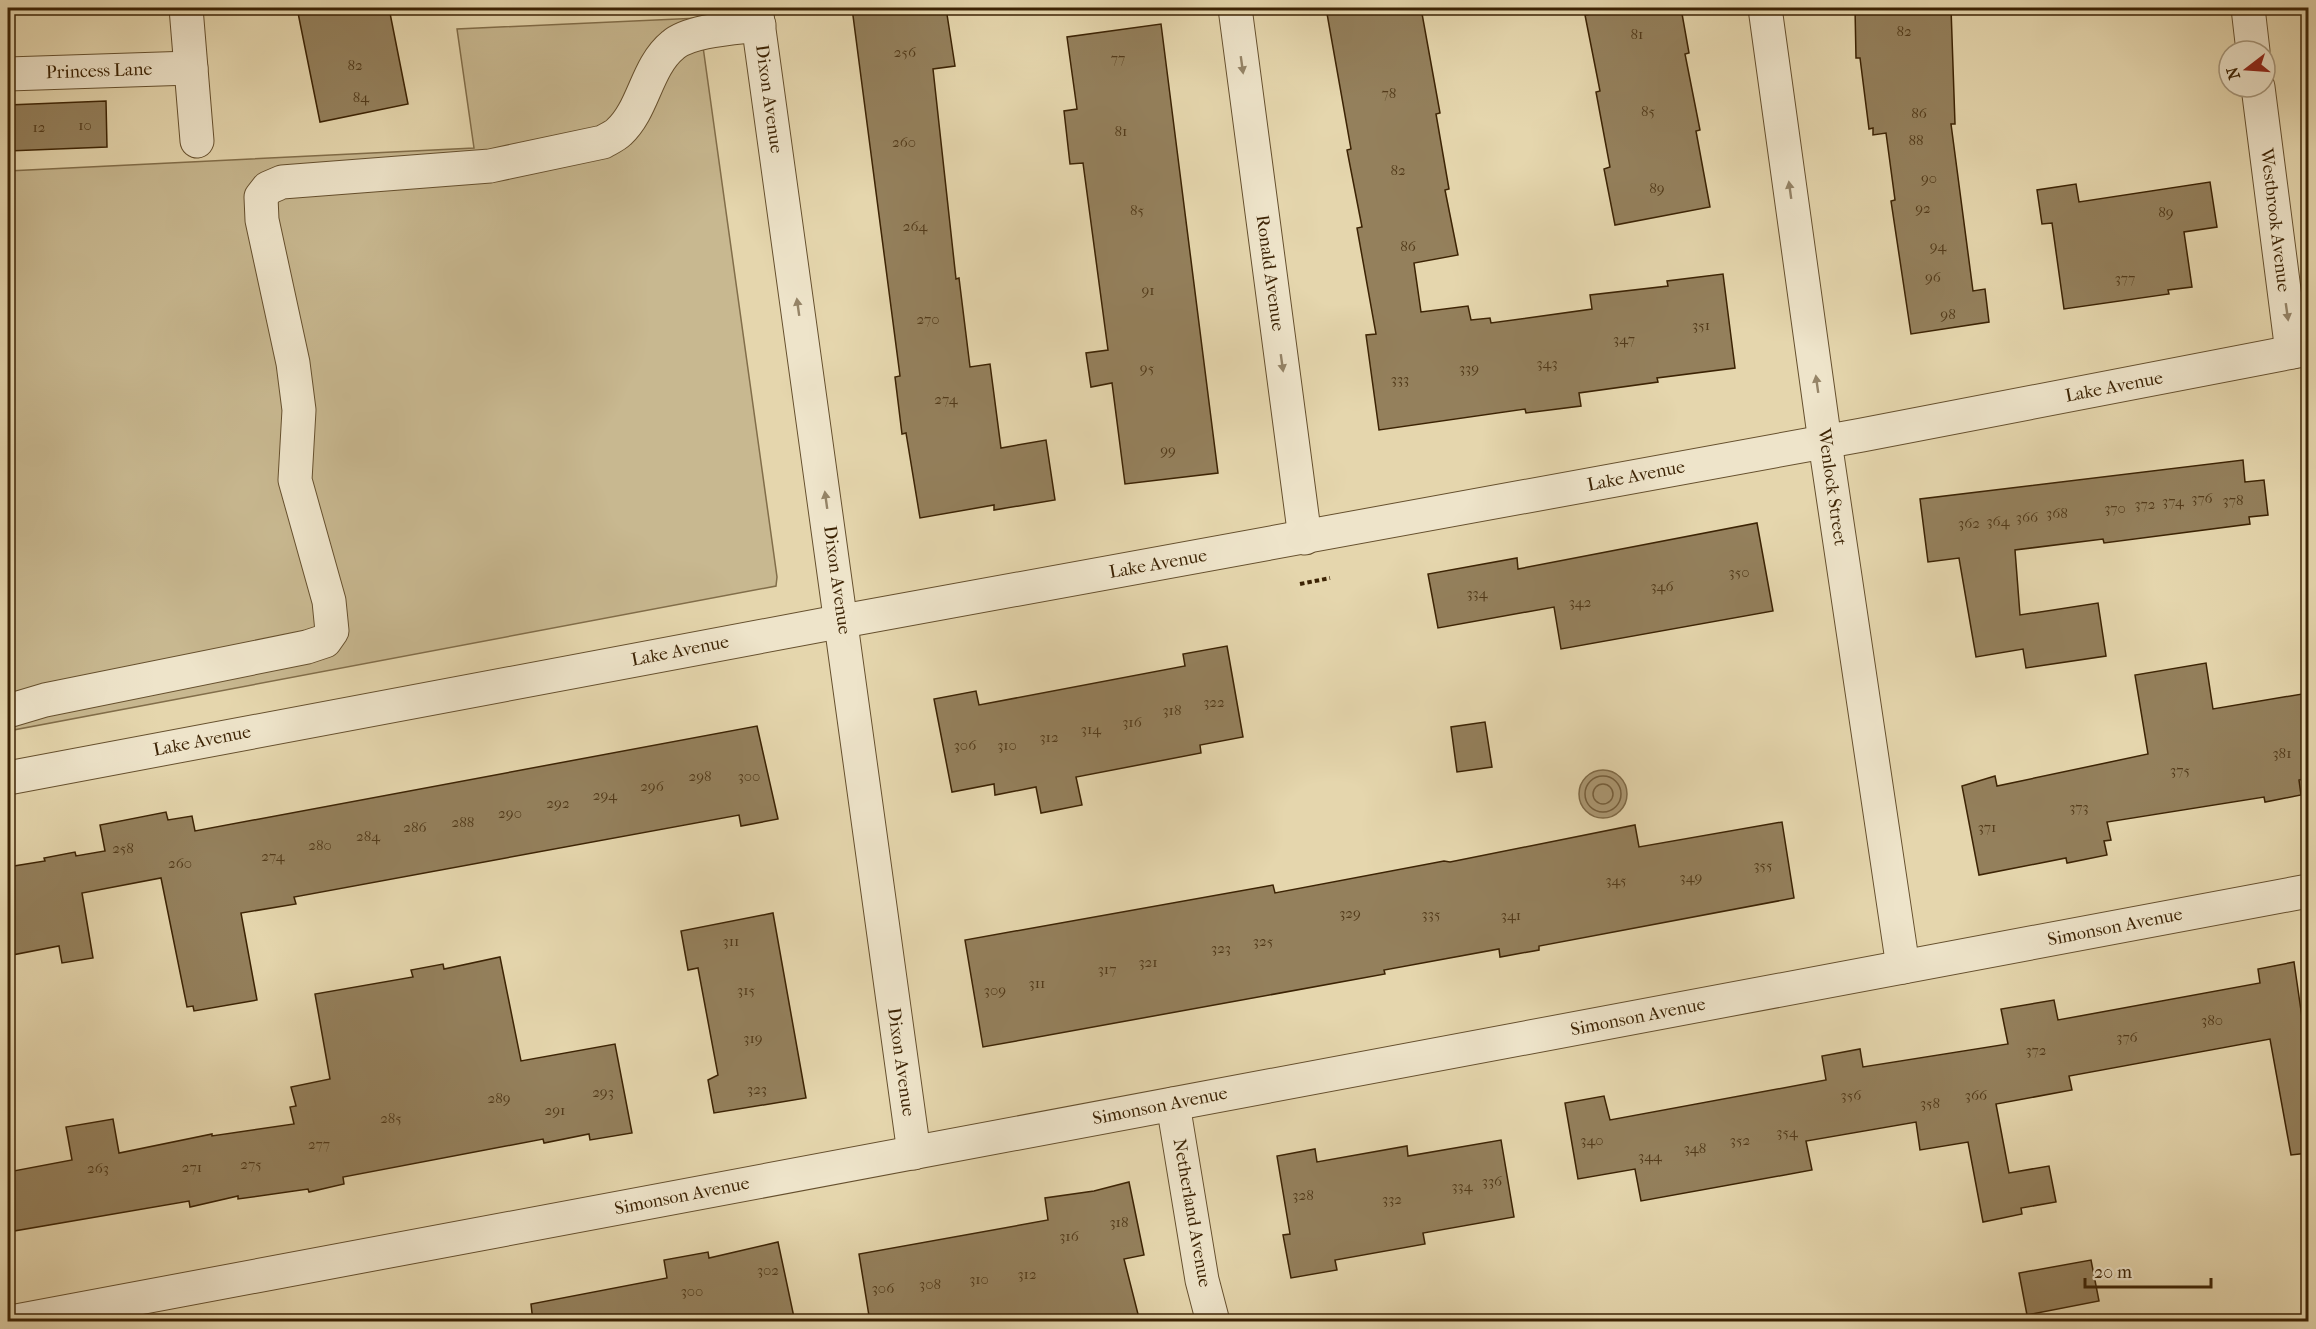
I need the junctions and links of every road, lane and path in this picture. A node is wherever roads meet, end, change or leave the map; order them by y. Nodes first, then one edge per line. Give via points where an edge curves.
1 (186, 8) edge
2 (1235, 8) edge
3 (1765, 8) edge
4 (2248, 8) edge
5 (758, 16) edge
6 (2252, 39) edge
7 (191, 68) junction
8 (8, 74) edge
9 (2260, 99) edge
10 (197, 141) dead end
11 (2300, 351) edge
12 (1825, 441) junction
13 (1305, 538) junction
14 (1330, 578) dead end
15 (1300, 584) dead end
16 (843, 621) junction
17 (8, 711) edge
18 (8, 778) edge
19 (2308, 891) edge
20 (1903, 967) junction
21 (1173, 1104) junction
22 (914, 1153) junction
23 (11, 1322) edge
24 (1213, 1322) edge

1 - 7 street
2 -> 13 street, Ronald Avenue
12 -> 3 street, Wenlock Street
4 - 6 street
16 -> 5 street, Dixon Avenue
5 - 17 street via 673,44 619,132 603,142 490,166 307,179 268,188 261,197 262,220 293,363 298,410 295,480 329,601 332,631 325,641 307,647 45,700
7 - 8 street, Princess Lane
7 - 10 street
9 -> 11 street, Westbrook Avenue
11 - 12 street, Lake Avenue
12 - 13 street, Lake Avenue
12 - 20 street, Wenlock Street
13 - 16 street, Lake Avenue
14 - 15 path
16 - 18 street, Lake Avenue
16 - 22 street, Dixon Avenue
19 - 20 street, Simonson Avenue
20 - 21 street, Simonson Avenue
21 - 22 street, Simonson Avenue
21 - 24 street, Netherland Avenue via 1202,1280
22 - 23 street, Simonson Avenue

